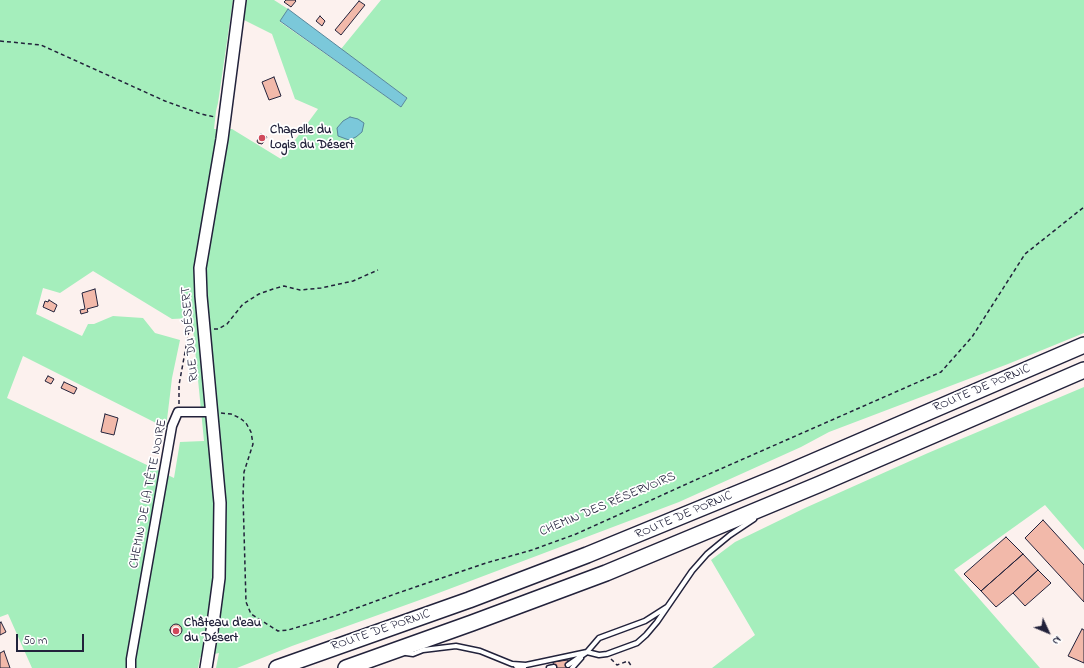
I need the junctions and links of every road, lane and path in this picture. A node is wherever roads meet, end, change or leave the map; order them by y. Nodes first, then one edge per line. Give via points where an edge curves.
1 (240, 0) edge
2 (0, 41) edge
3 (225, 119) junction
4 (1084, 207) edge
5 (378, 270) dead end
6 (190, 325) dead end
7 (204, 330) junction
8 (1084, 345) edge
9 (1084, 370) edge
10 (178, 412) junction
11 (211, 412) junction
12 (758, 518) dead end
13 (669, 605) junction
14 (393, 651) junction
15 (587, 652) junction
16 (607, 654) junction
17 (512, 664) junction
18 (570, 667) edge
19 (632, 667) dead end
20 (130, 668) edge
21 (206, 668) edge
22 (277, 668) edge
23 (346, 668) edge
24 (524, 668) edge
25 (576, 668) edge

1 - 3 street, RUE DU DÉSERT
2 - 3 path via 41,45 165,101 201,114
3 - 7 street, RUE DU DÉSERT via 200,268
4 - 11 path, CHEMIN DES RÉSERVOIRS via 1025,254 972,337 941,372 576,534 288,630 278,631 251,614 246,602 243,496 244,472 253,444 251,432 240,418 231,414
5 - 7 path via 353,281 321,288 300,290 284,286 273,289 244,304 227,324 218,329
6 - 10 path, CHEMIN DE LA TÊTE NOIRE via 179,386
7 - 11 street, RUE DU DÉSERT
8 - 22 highway, ROUTE DE PORNIC via 782,475 594,552 469,600
9 - 14 highway, ROUTE DE PORNIC via 815,488 606,573
10 - 11 street
10 - 20 street, CHEMIN DE LA TÊTE NOIRE via 172,426 166,457
11 - 21 street, RUE DU DÉSERT via 220,503 219,578
12 - 13 lane via 751,520 707,554
13 - 15 lane via 645,621 599,638
13 - 16 lane via 650,631 637,643
14 - 17 lane via 413,654 423,650 456,646 480,651
14 - 23 highway, ROUTE DE PORNIC
15 - 16 lane
15 - 17 lane via 526,665
15 - 18 lane
15 - 25 lane
16 - 19 path via 617,664 628,661
17 - 24 lane

